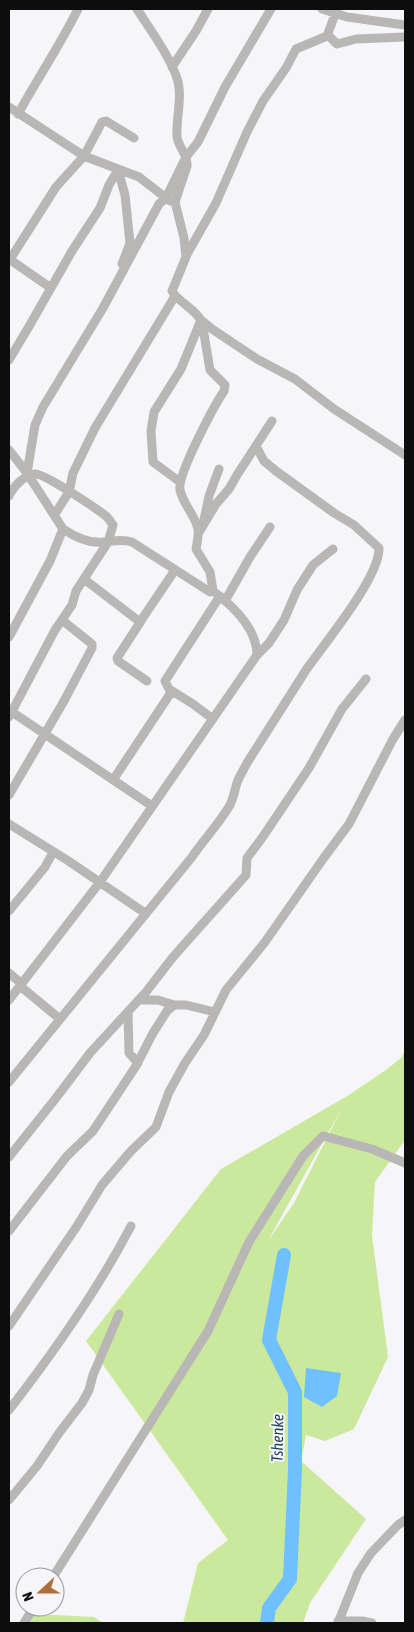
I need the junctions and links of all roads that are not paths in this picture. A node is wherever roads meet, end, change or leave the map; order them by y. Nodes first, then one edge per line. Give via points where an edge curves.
1 (78, 9) edge
2 (137, 9) edge
3 (208, 9) edge
4 (271, 9) edge
5 (322, 9) edge
6 (336, 11) edge
7 (405, 25) edge
8 (327, 36) junction
9 (405, 37) edge
10 (172, 67) junction
11 (9, 107) edge
12 (18, 114) junction
13 (134, 138) dead end
14 (84, 156) junction
15 (186, 157) junction
16 (118, 170) junction
17 (166, 198) junction
18 (175, 207) junction
19 (186, 257) junction
20 (9, 260) edge
21 (51, 288) junction
22 (112, 292) junction
23 (175, 296) junction
24 (201, 320) junction
25 (9, 360) edge
26 (272, 421) dead end
27 (256, 446) junction
28 (9, 450) edge
29 (405, 455) edge
30 (219, 469) dead end
31 (28, 474) junction
32 (180, 482) junction
33 (69, 492) junction
34 (9, 496) edge
35 (55, 514) junction
36 (270, 527) dead end
37 (63, 529) junction
38 (201, 530) junction
39 (108, 542) junction
40 (333, 549) dead end
41 (175, 570) junction
42 (84, 580) junction
43 (219, 596) junction
44 (62, 620) junction
45 (141, 621) junction
46 (9, 637) edge
47 (257, 655) junction
48 (366, 679) dead end
49 (147, 681) dead end
50 (172, 691) junction
51 (10, 715) edge
52 (213, 719) junction
53 (405, 720) edge
54 (44, 734) junction
55 (114, 780) junction
56 (9, 795) edge
57 (152, 806) junction
58 (9, 824) edge
59 (53, 852) junction
60 (100, 882) junction
61 (9, 911) edge
62 (145, 913) junction
63 (9, 973) edge
64 (21, 985) junction
65 (9, 1000) edge
66 (139, 1000) junction
67 (174, 1005) junction
68 (128, 1012) junction
69 (215, 1012) junction
70 (60, 1019) junction
71 (138, 1063) junction
72 (9, 1082) edge
73 (9, 1158) edge
74 (405, 1163) edge
75 (131, 1226) dead end
76 (9, 1231) edge
77 (119, 1314) dead end
78 (9, 1326) edge
79 (9, 1410) edge
80 (9, 1500) edge
81 (405, 1520) edge
82 (59, 1567) edge
83 (338, 1622) edge
84 (372, 1623) edge

1 - 12 street
2 - 10 street
3 - 10 street
4 - 15 street via 225,87 198,142
5 - 6 street
6 - 7 street via 347,17
6 - 8 street
8 - 9 street via 337,44 356,39
8 - 19 street via 296,49 263,101 216,203
10 - 15 street via 178,80 180,100 178,140
11 - 12 street
12 - 14 street
13 - 14 street via 104,121
14 - 16 street
14 - 20 street via 56,187
15 - 17 street
15 - 18 street via 188,166
16 - 17 street via 139,177
16 - 21 street via 100,208
16 - 22 street via 125,195 130,243
17 - 18 street
17 - 22 street
18 - 19 street
19 - 23 street via 173,287
20 - 21 street
21 - 25 street
22 - 31 street via 43,407 35,425
23 - 24 street via 195,311
23 - 33 street via 95,428 73,473
24 - 29 street via 257,359 295,379 334,409
24 - 32 street via 210,370 222,381 225,389
24 - 32 street via 181,370 154,412 152,426 153,462
26 - 27 street
27 - 38 street
27 - 62 street via 264,461 276,472 360,530 379,548 379,557 351,607 247,764 226,811
28 - 31 street
30 - 38 street
31 - 33 street via 45,476
31 - 34 street
31 - 35 street
32 - 38 street via 180,492
33 - 35 street
33 - 39 street via 108,518 113,526
35 - 37 street
36 - 43 street
37 - 39 street via 80,539
37 - 46 street via 50,561
38 - 43 street via 196,548
39 - 41 street via 132,542
39 - 42 street
40 - 47 street via 313,565 284,620
41 - 43 street
41 - 45 street
42 - 44 street
42 - 45 street
43 - 47 street via 246,625 257,645
43 - 50 street via 196,636 166,677 166,684
44 - 51 street
44 - 54 street via 92,644 92,648
45 - 49 street via 117,658
47 - 52 street
48 - 66 street via 342,708 309,768 247,858 246,875
50 - 52 street
50 - 55 street
51 - 54 street
52 - 57 street
53 - 69 street via 348,824 265,942 226,990
54 - 55 street
54 - 56 street
55 - 57 street
57 - 60 street
58 - 59 street
59 - 60 street
59 - 61 street via 45,867
60 - 62 street
60 - 64 street
62 - 70 street
63 - 64 street
64 - 65 street
64 - 70 street
66 - 67 street via 158,1000
66 - 68 street
67 - 69 street
67 - 71 street via 162,1018
68 - 71 street via 129,1053
68 - 73 street via 90,1052
69 - 78 street via 169,1092 156,1127 102,1184
70 - 72 street
71 - 76 street via 93,1131 67,1156
74 - 82 street via 372,1149 323,1136 303,1156 249,1242 208,1331
75 - 79 street via 82,1309
77 - 80 street via 82,1403 38,1466
81 - 83 street via 371,1553 358,1573
83 - 84 street

